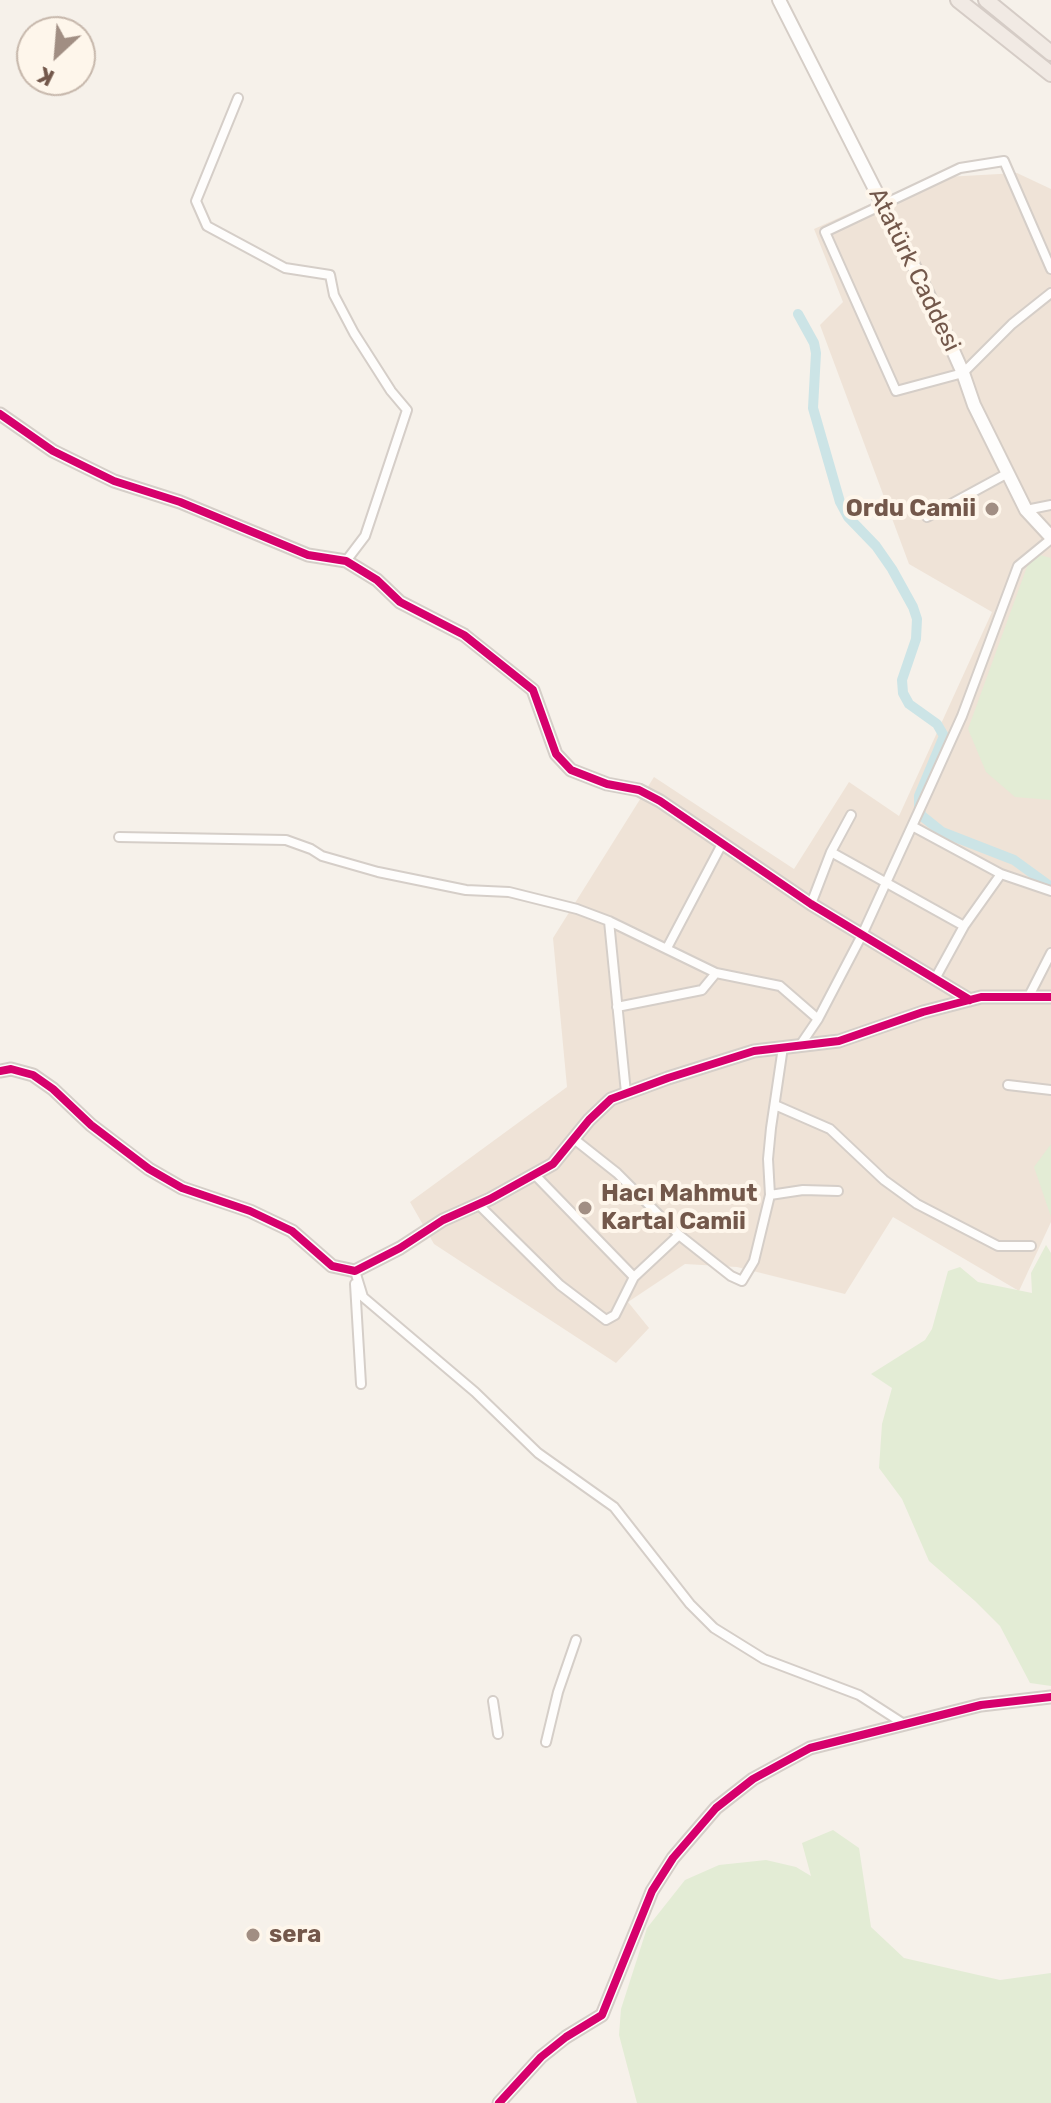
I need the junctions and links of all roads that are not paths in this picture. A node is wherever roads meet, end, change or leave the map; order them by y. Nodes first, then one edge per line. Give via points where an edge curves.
1 (779, 0) edge
2 (958, 0) edge
3 (986, 0) edge
4 (1051, 53) edge
5 (1051, 74) edge
6 (238, 98) dead end
7 (882, 205) junction
8 (1051, 269) edge
9 (1051, 293) edge
10 (963, 373) junction
11 (0, 414) edge
12 (1008, 473) junction
13 (1051, 505) edge
14 (1026, 510) junction
15 (927, 517) dead end
16 (1051, 538) edge
17 (346, 561) junction
18 (851, 815) dead end
19 (912, 826) junction
20 (119, 837) dead end
21 (722, 844) junction
22 (831, 852) junction
23 (1001, 874) junction
24 (885, 882) junction
25 (1051, 891) edge
26 (811, 904) junction
27 (609, 921) junction
28 (964, 926) junction
29 (862, 935) junction
30 (667, 948) junction
31 (1051, 953) edge
32 (716, 973) junction
33 (936, 977) junction
34 (1029, 996) junction
35 (1051, 997) edge
36 (970, 1000) junction
37 (617, 1007) junction
38 (818, 1019) junction
39 (801, 1044) junction
40 (783, 1047) junction
41 (0, 1071) edge
42 (1008, 1085) dead end
43 (1051, 1090) edge
44 (626, 1093) junction
45 (775, 1105) junction
46 (574, 1139) junction
47 (535, 1175) junction
48 (838, 1191) dead end
49 (770, 1195) junction
50 (478, 1204) junction
51 (679, 1235) junction
52 (1031, 1246) dead end
53 (355, 1271) junction
54 (634, 1277) junction
55 (361, 1384) dead end
56 (576, 1640) dead end
57 (1051, 1697) edge
58 (493, 1701) dead end
59 (904, 1724) junction
60 (498, 1734) dead end
61 (546, 1742) dead end
62 (499, 2103) edge

1 - 7 main road, Atatürk Caddesi
2 - 5 highway
3 - 4 highway
6 - 17 street via 196,201 207,226 285,268 330,275 354,333 407,410 365,536
7 - 8 street via 960,168 1004,161
7 - 10 main road, Atatürk Caddesi
7 - 10 street via 825,232 896,391
9 - 10 street
10 - 12 main road, Atatürk Caddesi
11 - 17 street via 53,451 114,481 308,555
12 - 14 main road, Atatürk Caddesi
12 - 15 street
13 - 14 street
14 - 16 main road, Atatürk Caddesi
16 - 19 street via 1018,566 962,716
17 - 21 street via 400,602 464,635 533,690 556,754 571,770 639,790
18 - 22 street
19 - 23 street
19 - 24 street
20 - 27 street via 286,840 378,872 466,890 509,892
21 - 26 street
21 - 30 street
22 - 24 street
22 - 26 street
23 - 25 street
23 - 28 street
24 - 28 street
24 - 29 street
26 - 29 street
27 - 30 street
27 - 37 street
28 - 33 street
29 - 33 street
29 - 38 street
30 - 32 street
31 - 34 street
32 - 37 street via 702,990
32 - 38 street via 780,986
33 - 36 street
34 - 35 street
34 - 36 street
36 - 39 street via 839,1041
37 - 44 street
38 - 39 street
39 - 40 street
40 - 44 street via 754,1051
40 - 45 street
41 - 53 street via 33,1075 149,1169 182,1188 292,1231 332,1266
42 - 43 street
44 - 46 street via 611,1099
45 - 49 street
45 - 52 street via 830,1129 917,1204 998,1246
46 - 47 street via 553,1164
46 - 51 street
47 - 50 street
47 - 54 street
48 - 49 street
49 - 51 street via 754,1261 742,1281
50 - 53 street
50 - 54 street via 560,1285 606,1320 615,1315
51 - 54 street
53 - 55 street
53 - 59 street via 363,1297 538,1453 614,1507 714,1628 764,1659 859,1695
56 - 61 street
57 - 59 street via 981,1705
58 - 60 street
59 - 62 street via 810,1748 753,1779 716,1808 652,1891 602,2015 541,2057

